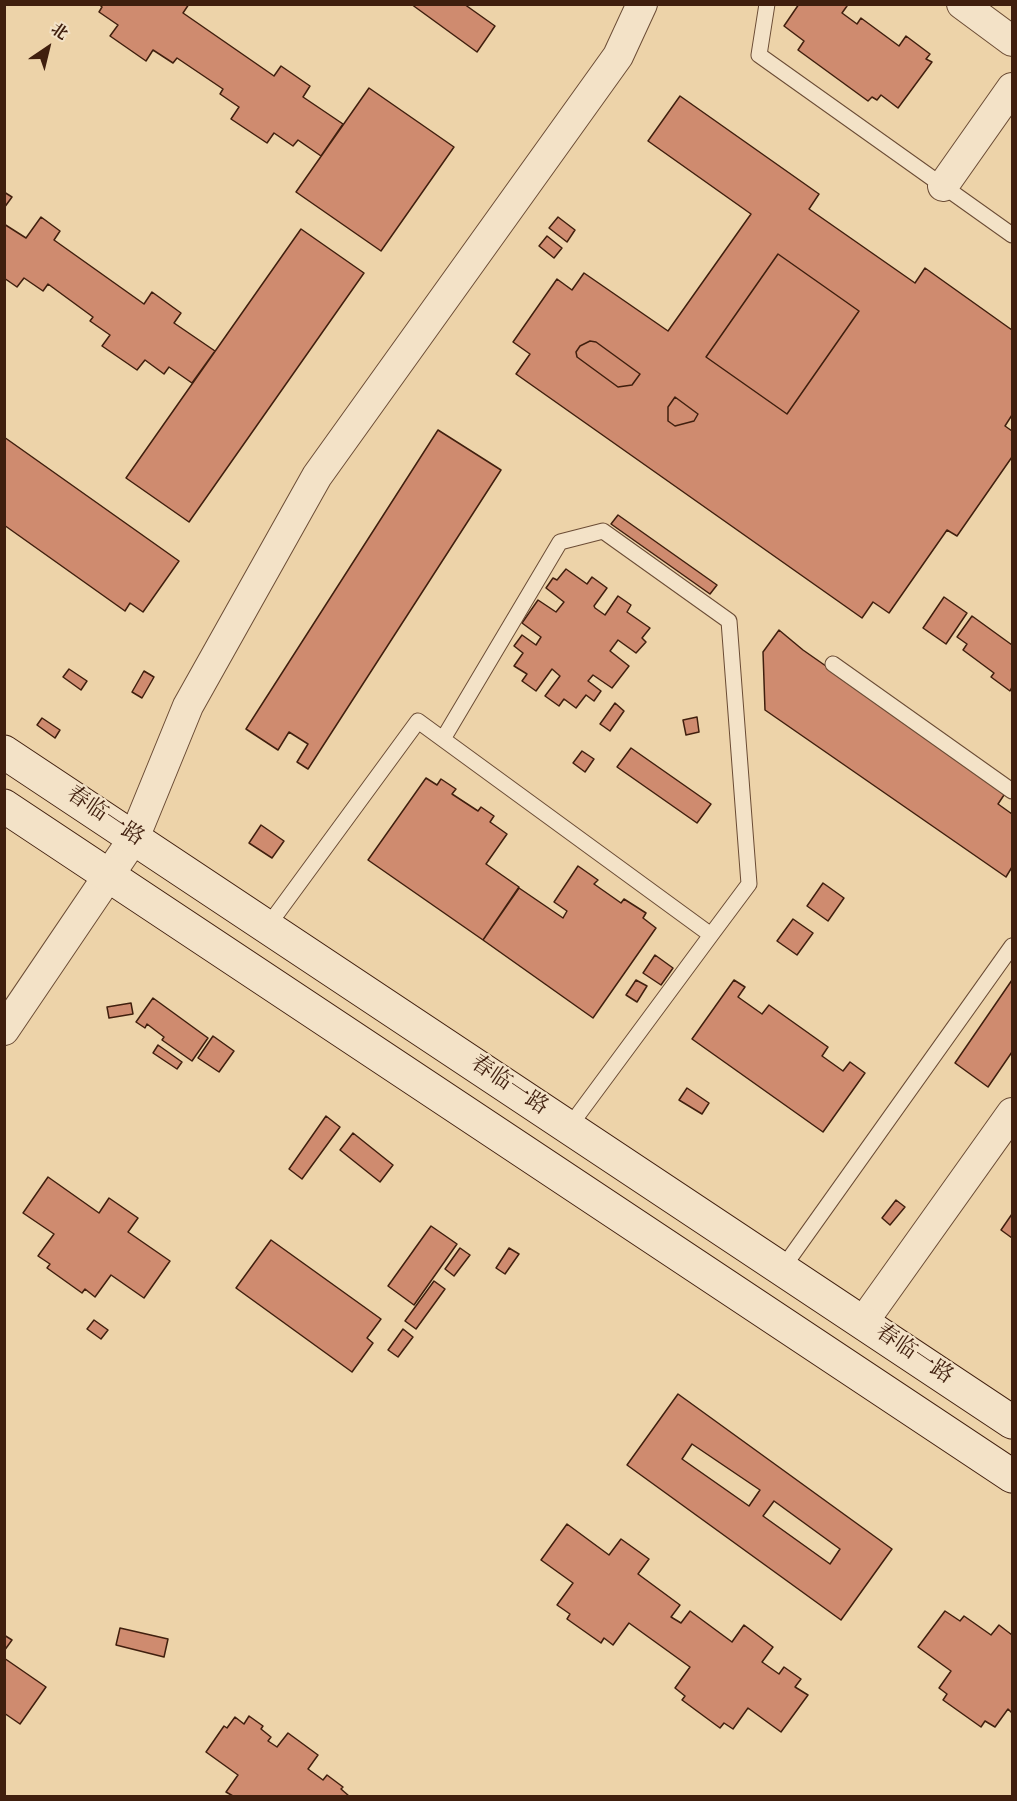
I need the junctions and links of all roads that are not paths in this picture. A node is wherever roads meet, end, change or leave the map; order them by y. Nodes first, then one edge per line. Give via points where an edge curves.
1 (642, 4) edge
2 (767, 4) edge
3 (962, 4) edge
4 (1012, 41) edge
5 (1012, 88) edge
6 (943, 186) junction
7 (1012, 235) edge
8 (833, 664) dead end
9 (443, 739) junction
10 (4, 752) edge
11 (1012, 790) edge
12 (4, 806) edge
13 (134, 838) junction
14 (109, 875) junction
15 (267, 927) junction
16 (711, 935) junction
17 (1012, 946) edge
18 (4, 1030) edge
19 (1012, 1113) edge
20 (569, 1127) junction
21 (782, 1269) junction
22 (863, 1322) junction
23 (1012, 1422) edge
24 (1012, 1476) edge

1 - 13 street via 618,56 317,476 188,706
2 - 6 lane via 759,55
3 - 4 street
5 - 6 street
6 - 7 lane
8 - 11 lane
9 - 15 lane via 418,721
9 - 16 lane
9 - 16 lane via 560,542 603,531 729,621 749,884
10 - 13 main road, 春临一路
12 - 14 main road, 春临一路
13 - 14 street
13 - 15 main road, 春临一路
14 - 18 street
14 - 24 main road, 春临一路
15 - 20 main road, 春临一路
16 - 20 lane
17 - 21 lane
19 - 22 street
20 - 21 main road, 春临一路
21 - 22 main road, 春临一路
22 - 23 main road, 春临一路

